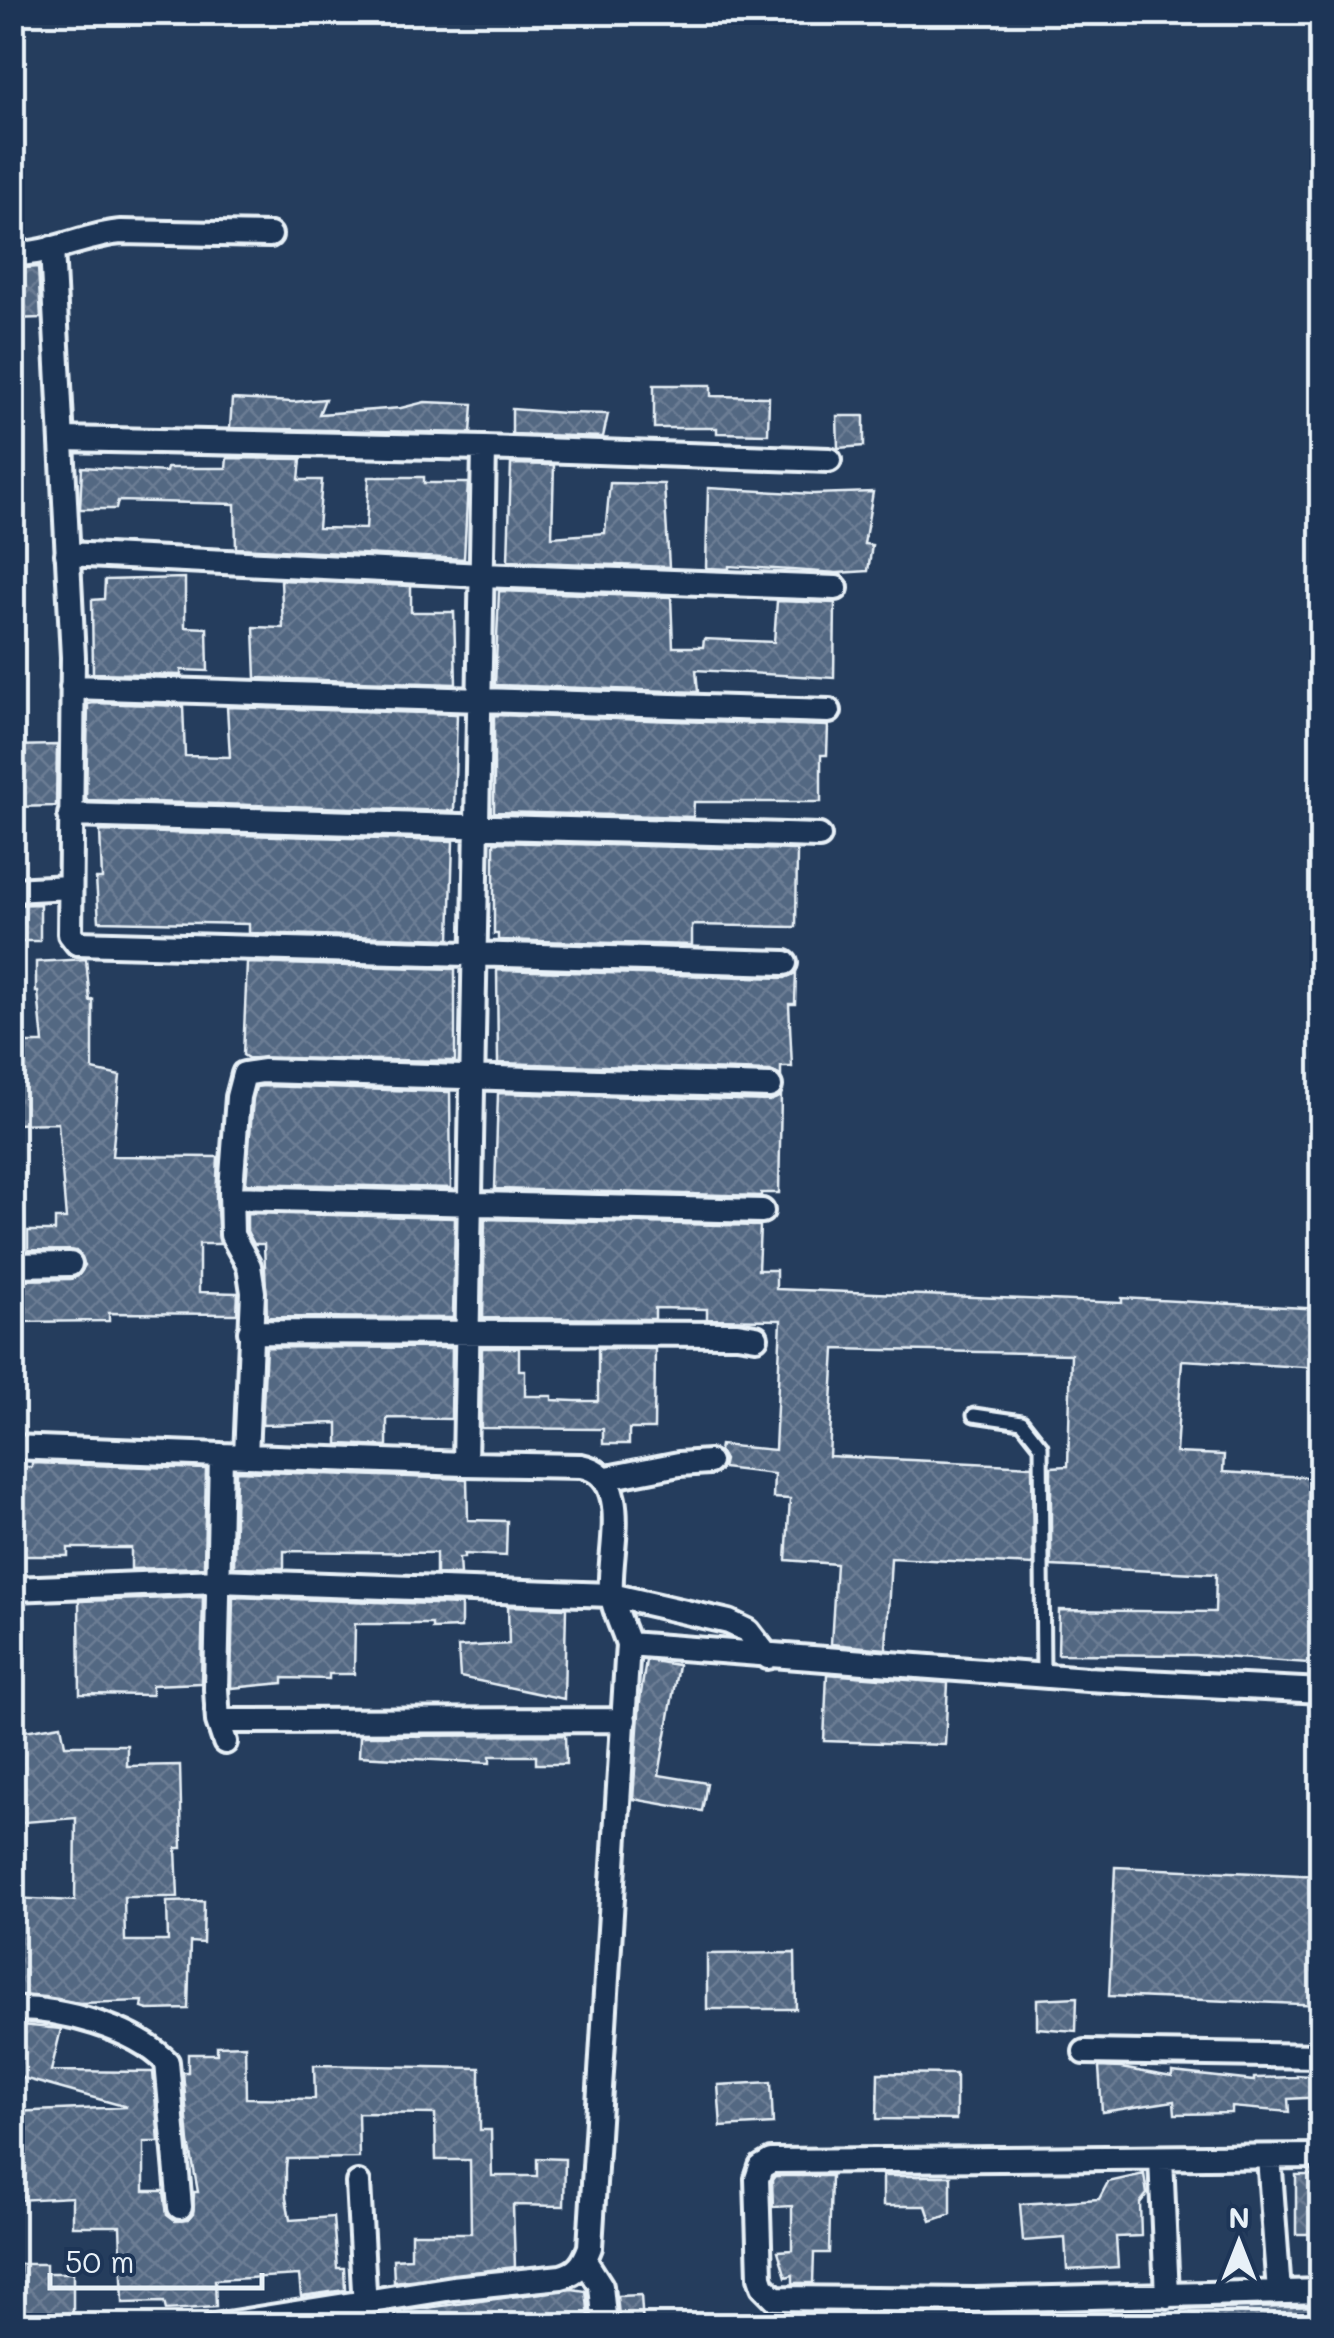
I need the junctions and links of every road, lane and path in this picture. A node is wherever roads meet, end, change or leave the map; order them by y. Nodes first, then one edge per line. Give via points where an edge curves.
1 (270, 234) dead end
2 (52, 248) junction
3 (12, 254) edge
4 (62, 439) junction
5 (484, 448) junction
6 (829, 460) dead end
7 (68, 554) junction
8 (482, 575) junction
9 (836, 588) dead end
10 (72, 688) junction
11 (479, 702) junction
12 (829, 712) dead end
13 (70, 815) junction
14 (477, 826) junction
15 (819, 836) dead end
16 (69, 887) junction
17 (12, 890) edge
18 (474, 955) junction
19 (785, 964) dead end
20 (472, 1078) junction
21 (770, 1086) dead end
22 (231, 1198) junction
23 (469, 1204) junction
24 (762, 1211) dead end
25 (70, 1264) dead end
26 (12, 1265) edge
27 (250, 1332) junction
28 (469, 1335) junction
29 (756, 1337) dead end
30 (974, 1415) dead end
31 (12, 1446) edge
32 (221, 1455) junction
33 (246, 1456) junction
34 (710, 1462) dead end
35 (465, 1464) junction
36 (607, 1478) junction
37 (218, 1582) junction
38 (12, 1589) edge
39 (611, 1594) junction
40 (628, 1644) junction
41 (768, 1656) junction
42 (1043, 1674) junction
43 (1322, 1692) edge
44 (624, 1720) junction
45 (12, 2009) edge
46 (1085, 2052) dead end
47 (1322, 2056) edge
48 (1322, 2156) edge
49 (1268, 2157) junction
50 (1161, 2158) junction
51 (358, 2183) dead end
52 (180, 2208) dead end
53 (585, 2262) junction
54 (1322, 2291) edge
55 (1279, 2292) junction
56 (1167, 2296) junction
57 (366, 2314) edge
58 (214, 2326) edge
59 (606, 2326) edge

1 - 2 street via 121,232
2 - 3 street
2 - 4 street
4 - 5 street
4 - 7 street
5 - 6 street
5 - 8 street
7 - 8 street
7 - 10 street
8 - 9 street
8 - 11 street
10 - 11 street
10 - 13 street
11 - 12 street
11 - 14 street
13 - 14 street
13 - 16 street
14 - 15 street
14 - 18 street
16 - 17 street
16 - 18 street via 70,934 77,943
18 - 19 street
18 - 20 street
20 - 21 street
20 - 22 street via 244,1074
20 - 23 street
22 - 23 street
22 - 27 street via 232,1235 252,1278
23 - 24 street
23 - 28 street
25 - 26 street
27 - 28 street
27 - 33 street
28 - 29 street
28 - 35 street
30 - 42 lane via 1022,1422 1041,1446
31 - 32 street
32 - 33 street
32 - 37 street
33 - 35 street
34 - 36 street
35 - 36 street via 582,1466
36 - 39 street via 614,1498
37 - 38 street
37 - 39 street
37 - 44 street via 222,1732
39 - 40 street
39 - 41 street via 729,1622 748,1631
40 - 41 street
40 - 44 street
41 - 42 street
42 - 43 street
44 - 53 street
45 - 52 street via 36,2008 132,2035 167,2062
46 - 47 street
48 - 49 street
49 - 50 street
49 - 55 street
50 - 56 street
50 - 56 street via 772,2160 760,2167 757,2179 760,2277 775,2298 787,2300
51 - 57 street
53 - 57 street via 561,2277 454,2288
53 - 59 street via 601,2286
54 - 55 street
55 - 56 street
57 - 58 street

